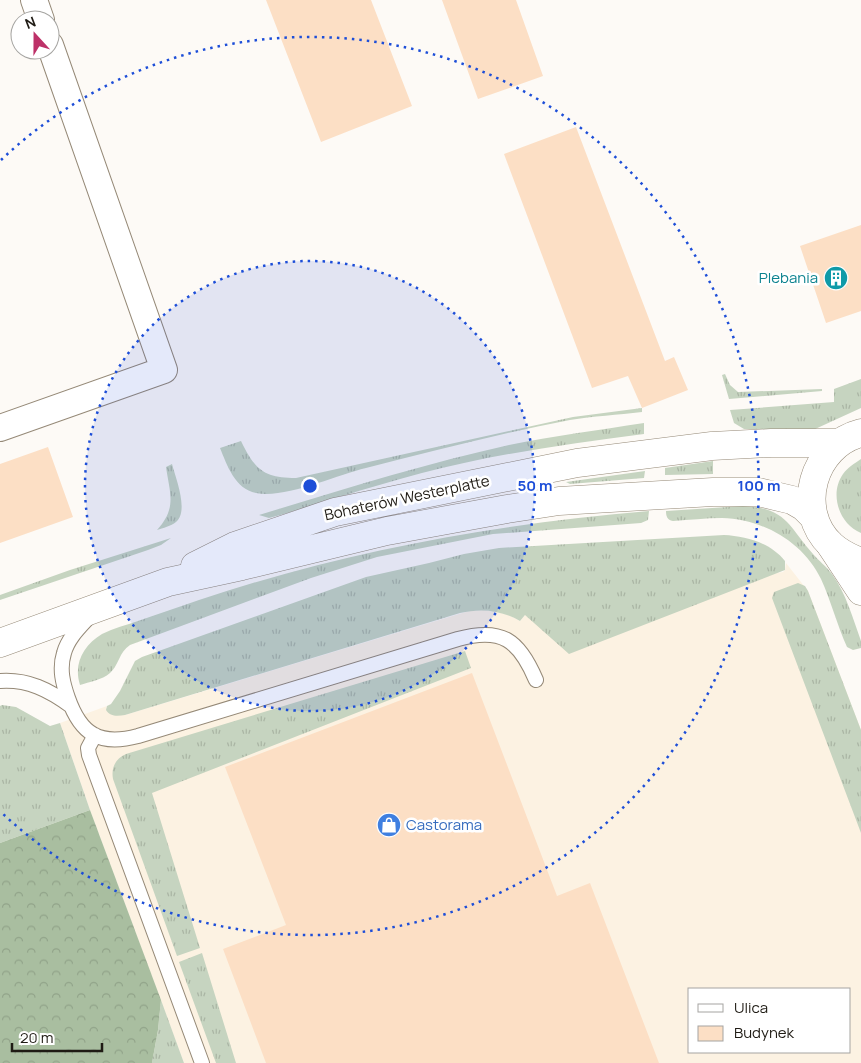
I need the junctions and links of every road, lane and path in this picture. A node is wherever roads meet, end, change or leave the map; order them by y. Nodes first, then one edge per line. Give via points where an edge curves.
1 (55, 60) edge
2 (0, 428) edge
3 (850, 438) edge
4 (814, 517) junction
5 (830, 544) junction
6 (861, 562) edge
7 (168, 582) junction
8 (861, 591) edge
9 (100, 607) junction
10 (0, 643) edge
11 (536, 680) dead end
12 (0, 681) edge
13 (71, 706) junction
14 (95, 734) junction
15 (202, 1063) edge

1 - 2 street via 164,370
3 - 4 main road via 826,455 818,468 812,484
3 - 7 main road, Bohaterów Westerplatte via 712,446 577,462 368,504 234,546
4 - 5 main road
4 - 7 main road, Bohaterów Westerplatte via 792,500 758,492 559,501 386,531
5 - 6 main road
5 - 8 main road
7 - 9 main road, Bohaterów Westerplatte
9 - 10 main road, Bohaterów Westerplatte
9 - 13 lane via 73,634 64,653 61,673
11 - 14 lane via 521,651 510,641 477,635 138,736 114,740
12 - 13 lane via 36,685
13 - 14 lane via 82,727
14 - 15 lane via 88,755

